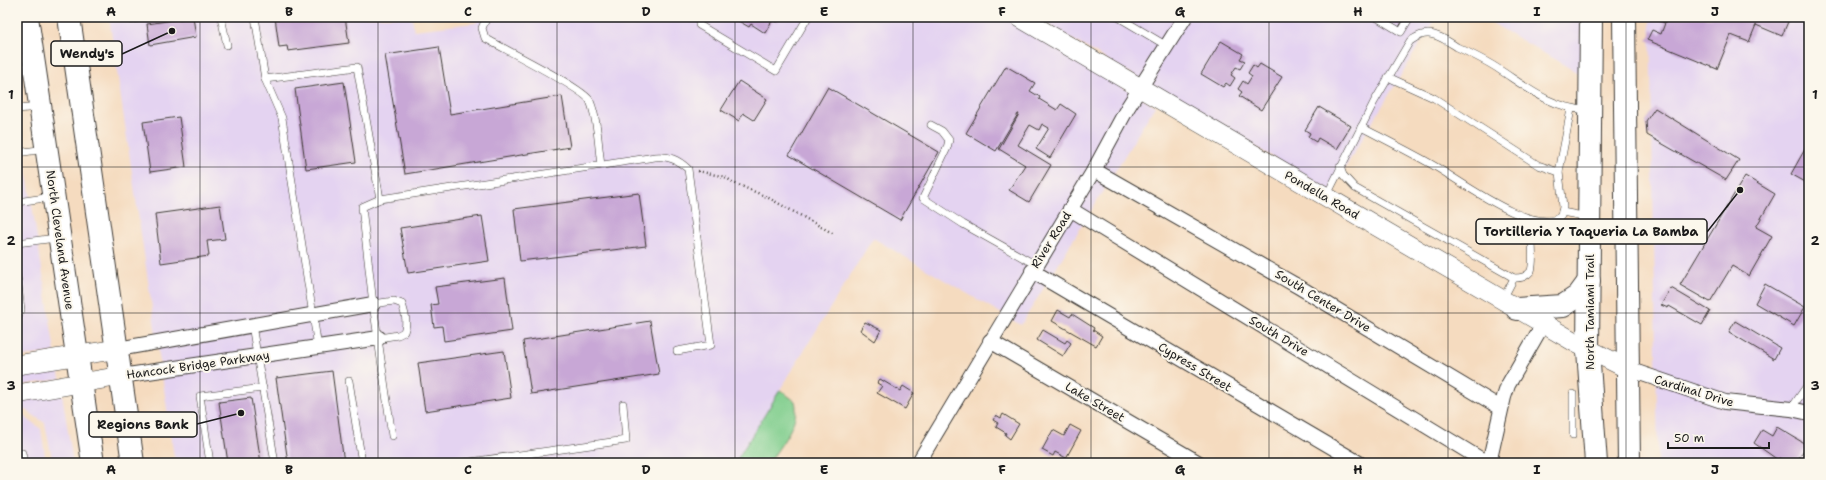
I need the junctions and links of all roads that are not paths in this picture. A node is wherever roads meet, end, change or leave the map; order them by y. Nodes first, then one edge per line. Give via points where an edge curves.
1 (27, 17) edge
2 (69, 17) edge
3 (141, 17) edge
4 (221, 17) edge
5 (255, 17) edge
6 (487, 17) edge
7 (699, 17) edge
8 (808, 17) edge
9 (1019, 17) edge
10 (1118, 17) edge
11 (1185, 17) edge
12 (1376, 17) edge
13 (1410, 17) edge
14 (1591, 17) edge
15 (1624, 17) edge
16 (132, 20) dead end
17 (227, 45) dead end
18 (1167, 46) junction
19 (25, 58) edge
20 (1388, 77) junction
21 (265, 79) junction
22 (1140, 88) junction
23 (40, 106) junction
24 (17, 110) edge
25 (1581, 110) junction
26 (931, 124) dead end
27 (1361, 126) junction
28 (47, 149) junction
29 (17, 153) edge
30 (601, 165) junction
31 (1340, 167) junction
32 (1094, 170) junction
33 (1559, 172) junction
34 (54, 196) junction
35 (1326, 197) junction
36 (380, 199) junction
37 (17, 202) edge
38 (1070, 209) junction
39 (1562, 212) junction
40 (1590, 217) junction
41 (1540, 221) junction
42 (60, 237) junction
43 (17, 243) edge
44 (1034, 268) junction
45 (17, 277) edge
46 (1514, 278) junction
47 (1589, 281) junction
48 (373, 304) junction
49 (1510, 305) junction
50 (312, 315) junction
51 (17, 319) edge
52 (1543, 324) junction
53 (252, 325) junction
54 (379, 338) junction
55 (990, 341) junction
56 (318, 347) junction
57 (118, 349) junction
58 (1588, 350) junction
59 (677, 351) dead end
60 (77, 356) junction
61 (257, 357) junction
62 (17, 365) edge
63 (1628, 369) junction
64 (120, 376) junction
65 (349, 380) dead end
66 (1809, 383) edge
67 (82, 384) junction
68 (263, 388) junction
69 (17, 394) edge
70 (1573, 394) dead end
71 (622, 404) dead end
72 (1501, 408) junction
73 (1791, 409) junction
74 (1809, 413) edge
75 (1583, 414) junction
76 (1573, 434) dead end
77 (392, 436) dead end
78 (17, 454) edge
79 (24, 463) edge
80 (93, 463) edge
81 (133, 463) edge
82 (210, 463) edge
83 (275, 463) edge
84 (362, 463) edge
85 (463, 463) edge
86 (918, 463) edge
87 (1199, 463) edge
88 (1359, 463) edge
89 (1488, 463) edge
90 (1596, 463) edge
91 (1629, 463) edge

1 - 19 main road, North Cleveland Avenue
2 - 57 main road
3 - 16 lane
4 - 17 lane
5 - 21 lane
6 - 30 lane via 482,28 485,38 573,87 590,100
7 - 8 lane via 699,25 776,71
9 - 22 main road, Pondella Road
10 - 18 lane
11 - 18 street, River Road
12 - 13 lane via 1401,32
14 - 25 main road, North Tamiami Trail
15 - 63 main road
18 - 22 street, River Road
19 - 23 main road, North Cleveland Avenue
20 - 25 lane via 1410,41 1419,35 1428,34 1443,39 1548,100
20 - 27 lane
20 - 33 lane via 1434,98 1538,164
21 - 36 lane via 357,67
21 - 50 lane via 282,118
22 - 32 street, River Road
22 - 35 main road, Pondella Road
23 - 24 lane
23 - 28 main road, North Cleveland Avenue
25 - 33 lane
25 - 40 main road, North Tamiami Trail
26 - 44 lane via 942,131 949,140 923,198
27 - 31 lane
27 - 41 lane via 1506,208
28 - 29 lane
28 - 34 main road, North Cleveland Avenue
30 - 36 lane
30 - 59 lane via 668,156 688,169 710,346
31 - 35 lane
31 - 46 lane via 1343,175 1355,188
32 - 38 street, River Road
32 - 72 street, South Center Drive via 1299,287
33 - 39 lane
34 - 37 lane
34 - 42 main road, North Cleveland Avenue
35 - 49 main road, Pondella Road
36 - 48 lane via 362,207
38 - 44 street, River Road
38 - 89 street, South Drive
39 - 40 lane
39 - 41 lane via 1556,221
40 - 47 main road, North Tamiami Trail
41 - 46 lane via 1532,232 1530,271 1527,276
42 - 43 lane
42 - 60 main road, North Cleveland Avenue
44 - 55 street, River Road
44 - 88 street, Cypress Street
45 - 51 lane via 22,310
46 - 49 lane
47 - 49 main road via 1578,296 1563,306
47 - 58 main road, North Tamiami Trail
48 - 50 street
48 - 54 lane
48 - 54 lane via 394,301 402,304 406,315 407,324 404,332
49 - 52 main road, Pondella Road
50 - 53 street
50 - 56 lane
52 - 58 main road, Pondella Road
52 - 72 street via 1508,385
53 - 57 street
53 - 61 lane
54 - 56 street, Hancock Bridge Parkway
54 - 77 lane
55 - 86 street, River Road
55 - 87 street, Lake Street
56 - 61 street, Hancock Bridge Parkway
57 - 60 main road
57 - 64 main road
58 - 63 main road, Pondella Road
58 - 75 main road, North Tamiami Trail
60 - 62 main road
60 - 67 main road, North Cleveland Avenue
61 - 64 street, Hancock Bridge Parkway
61 - 68 lane
63 - 73 street, Cardinal Drive via 1725,402
63 - 91 main road
64 - 67 main road, Hancock Bridge Parkway
64 - 81 main road
65 - 84 lane
66 - 73 lane
67 - 69 main road, Hancock Bridge Parkway
67 - 80 main road, North Cleveland Avenue
68 - 82 lane via 200,396
68 - 83 lane
70 - 75 lane
71 - 85 lane via 626,440
72 - 89 street
73 - 74 street, Cardinal Drive
75 - 76 lane
75 - 90 main road, North Tamiami Trail
78 - 79 lane via 22,453

